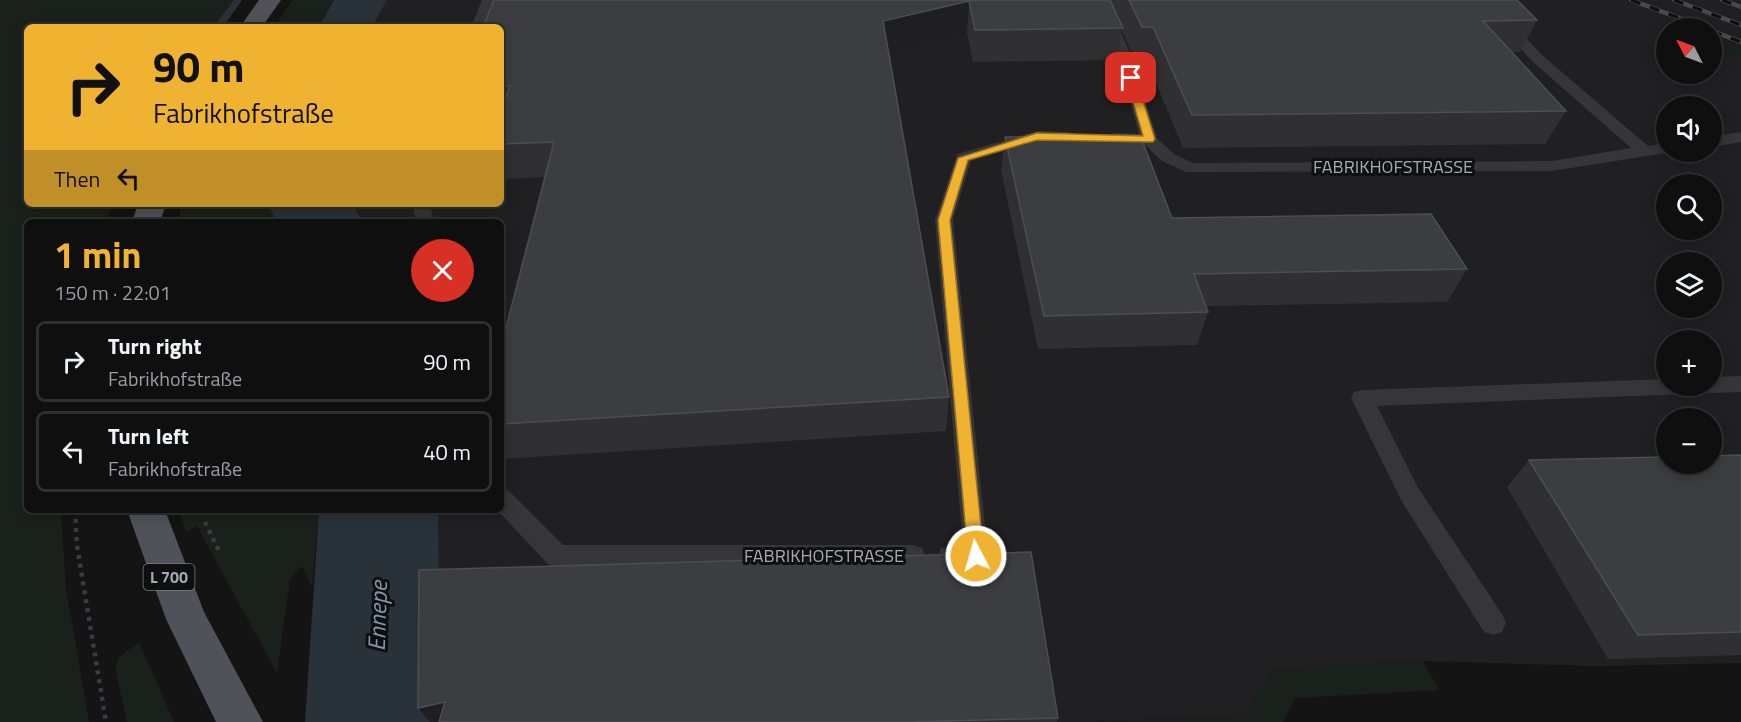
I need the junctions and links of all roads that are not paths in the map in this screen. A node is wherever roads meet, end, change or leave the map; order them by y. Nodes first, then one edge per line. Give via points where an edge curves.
1 (270, 0) edge
2 (489, 0) edge
3 (1100, 0) edge
4 (1482, 0) edge
5 (253, 24) edge
6 (479, 24) edge
7 (1741, 137) edge
8 (1149, 139) junction
9 (1722, 140) edge
10 (1656, 150) edge
11 (1645, 152) junction
12 (1741, 384) edge
13 (1722, 385) edge
14 (1656, 388) edge
15 (504, 501) edge
16 (148, 513) edge
17 (1493, 622) dead end
18 (242, 722) edge

1 - 5 main road
2 - 6 lane
3 - 8 lane, FABRIKHOFSTRASSE via 1125,58
4 - 11 lane via 1537,58
7 - 9 lane
8 - 11 lane, FABRIKHOFSTRASSE via 1174,163 1192,168 1552,166
8 - 15 lane, FABRIKHOFSTRASSE via 1037,136 963,158 944,220 976,556 557,556
10 - 11 lane, FABRIKHOFSTRASSE
12 - 13 lane
14 - 17 lane via 1362,398 1409,493
16 - 18 main road, L 700 via 163,565 198,642

